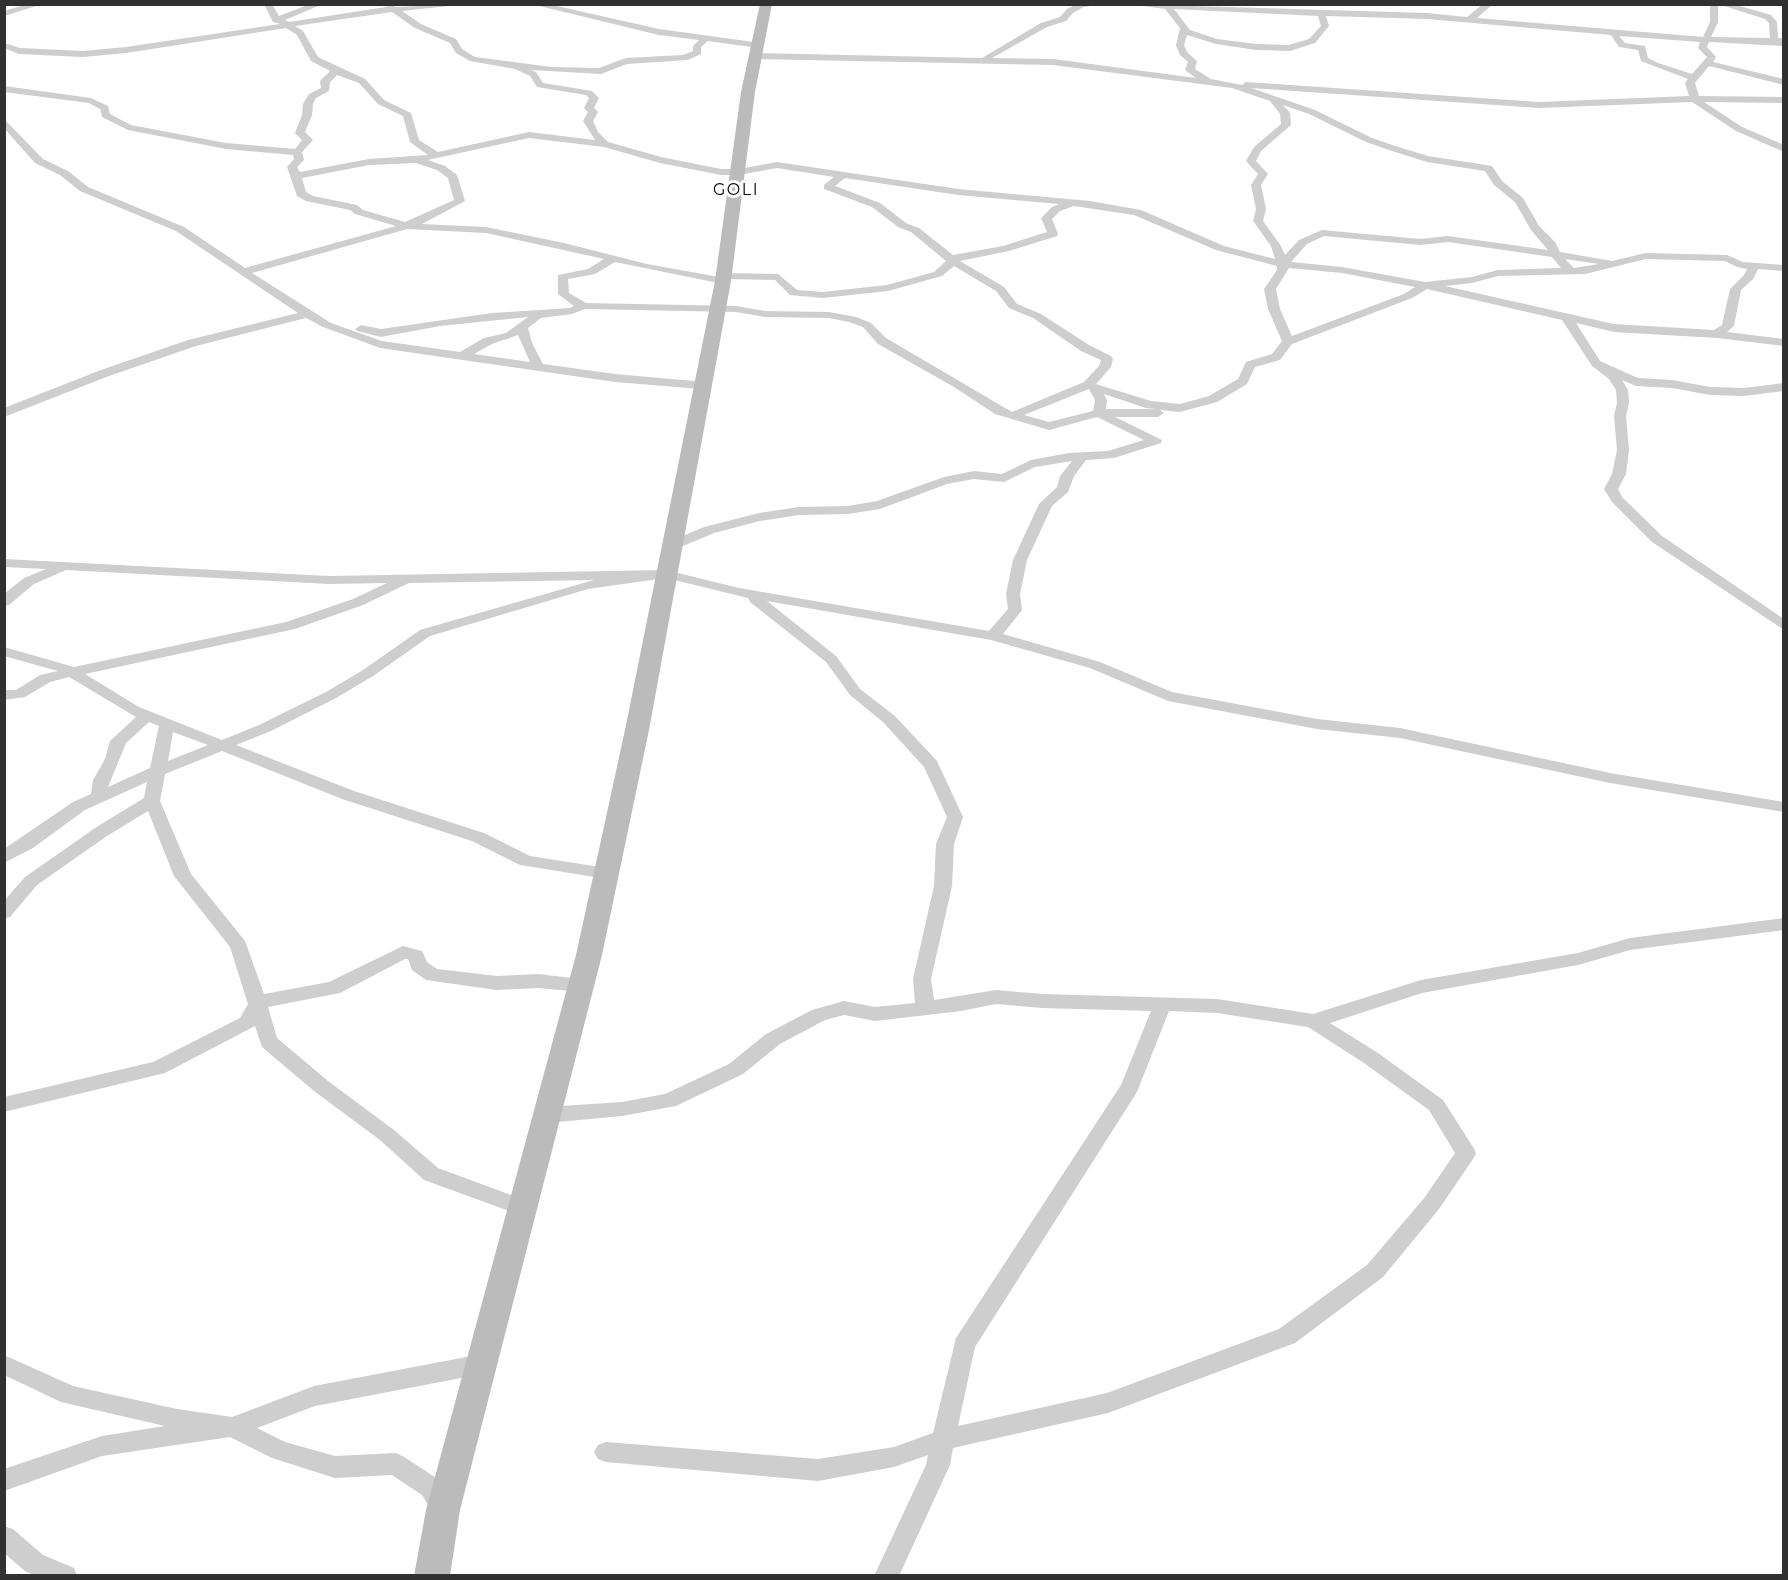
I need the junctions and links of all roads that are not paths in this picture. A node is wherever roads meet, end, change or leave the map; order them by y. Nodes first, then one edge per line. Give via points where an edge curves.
1 (39, 4) edge
2 (268, 4) edge
3 (319, 4) edge
4 (463, 4) edge
5 (535, 4) edge
6 (766, 4) edge
7 (1099, 4) edge
8 (1131, 4) edge
9 (1489, 4) edge
10 (1714, 4) edge
11 (1722, 4) edge
12 (1167, 6) edge
13 (390, 7) edge
14 (412, 7) edge
15 (4, 14) edge
16 (1322, 15) junction
17 (1470, 19) junction
18 (283, 22) junction
19 (1184, 28) junction
20 (1615, 33) junction
21 (705, 39) junction
22 (1705, 40) junction
23 (1780, 42) edge
24 (5, 45) edge
25 (698, 51) junction
26 (757, 51) junction
27 (496, 61) junction
28 (971, 61) junction
29 (1706, 63) junction
30 (336, 71) junction
31 (1694, 78) junction
32 (1209, 82) junction
33 (1784, 82) edge
34 (1233, 85) junction
35 (4, 89) edge
36 (1784, 92) edge
37 (1763, 99) junction
38 (1695, 100) junction
39 (1784, 100) edge
40 (1274, 101) junction
41 (4, 122) edge
42 (605, 144) junction
43 (1784, 149) edge
44 (297, 152) junction
45 (435, 155) junction
46 (417, 160) junction
47 (739, 172) junction
48 (297, 176) junction
49 (841, 176) junction
50 (1072, 202) junction
51 (406, 226) junction
52 (1556, 254) junction
53 (612, 259) junction
54 (953, 261) junction
55 (1614, 263) junction
56 (1283, 264) junction
57 (1754, 266) junction
58 (1784, 268) edge
59 (242, 272) junction
60 (1572, 272) junction
61 (723, 279) junction
62 (1425, 285) junction
63 (583, 306) junction
64 (717, 310) junction
65 (307, 314) junction
66 (538, 315) junction
67 (1567, 318) junction
68 (327, 325) junction
69 (522, 327) junction
70 (1717, 334) junction
71 (1288, 341) junction
72 (1784, 344) edge
73 (463, 355) junction
74 (1596, 363) junction
75 (538, 366) junction
76 (701, 385) junction
77 (1092, 387) junction
78 (1784, 387) edge
79 (1180, 408) junction
80 (1099, 413) junction
81 (4, 414) edge
82 (1012, 416) junction
83 (1082, 456) junction
84 (671, 546) junction
85 (4, 563) edge
86 (67, 567) junction
87 (408, 579) junction
88 (665, 579) junction
89 (4, 602) edge
90 (1784, 626) edge
91 (993, 636) junction
92 (4, 651) edge
93 (71, 672) junction
94 (4, 695) edge
95 (147, 715) junction
96 (167, 723) junction
97 (221, 744) junction
98 (158, 771) junction
99 (99, 797) junction
100 (152, 801) junction
101 (1784, 807) edge
102 (4, 857) edge
103 (606, 873) junction
104 (4, 913) edge
105 (1784, 924) edge
106 (582, 985) junction
107 (258, 1002) junction
108 (1163, 1004) junction
109 (925, 1008) junction
110 (1313, 1021) junction
111 (4, 1105) edge
112 (547, 1115) junction
113 (523, 1208) junction
114 (4, 1364) edge
115 (482, 1364) junction
116 (232, 1427) junction
117 (943, 1440) junction
118 (606, 1452) dead end
119 (4, 1480) edge
120 (443, 1510) junction
121 (4, 1537) edge
122 (65, 1575) edge
123 (432, 1575) edge
124 (886, 1575) edge

1 - 15 street
2 - 18 street via 274,16
3 - 18 street
4 - 14 street
5 - 21 street
6 - 26 main road
7 - 28 street via 1082,5 989,57
8 - 12 street
9 - 17 street
10 - 22 street via 1714,22
11 - 23 street via 1768,17
12 - 16 street
12 - 19 street
13 - 14 street
13 - 18 street
13 - 27 street via 418,26 453,41 459,51 472,59
16 - 17 street
16 - 19 street via 1325,26 1312,40 1290,48 1216,41
17 - 20 street
18 - 24 street via 241,32 83,54 19,51
18 - 30 street via 300,33 314,59
19 - 32 street via 1180,45 1193,61 1190,70
20 - 22 street
20 - 31 street via 1622,45 1642,48 1644,59 1654,65
21 - 25 street via 697,46
21 - 26 street
22 - 23 street
22 - 29 street via 1702,48 1712,57
25 - 26 street
25 - 27 street via 685,58 626,61 602,71 552,70
26 - 28 street
26 - 47 main road
27 - 42 street via 533,74 540,85 589,93 594,98 588,121
28 - 32 street via 1053,62
29 - 31 street
29 - 33 street
30 - 44 street via 325,81 326,89 312,96 308,104 300,133 308,140
30 - 45 street via 362,81 381,102 408,115 415,142
31 - 38 street via 1690,83
32 - 34 street
34 - 38 street via 1539,105
34 - 40 street
35 - 44 street via 92,101 105,108 105,115 128,127 226,146
36 - 37 street
37 - 38 street
37 - 39 street
38 - 43 street via 1739,129
40 - 52 street via 1312,112 1369,140 1427,159 1488,168 1498,183 1519,200
40 - 56 street via 1285,113 1286,125 1257,149 1251,161 1263,174 1256,185 1261,208 1258,221
41 - 59 street via 39,161 64,173 84,189 180,229
42 - 45 street via 529,135
42 - 47 street via 660,160
44 - 48 street via 299,160 292,167
45 - 46 street
46 - 48 street via 369,162
46 - 51 street via 441,168 453,177 460,201
47 - 49 street via 777,165
47 - 61 main road
48 - 51 street via 301,194 310,199 353,207
49 - 50 street
49 - 54 street via 828,187 876,205
50 - 54 street via 1046,218 1053,234
50 - 56 street via 1137,212 1220,248
51 - 53 street via 486,230
51 - 59 street
52 - 55 street
52 - 56 street via 1448,239 1420,242 1322,233 1303,242
52 - 60 street
53 - 61 street
53 - 63 street via 591,272 562,277 564,294
54 - 61 street via 938,274 888,288 823,295 794,293 778,277
54 - 77 street via 1000,289 1013,306 1037,316 1107,359
55 - 57 street via 1646,256 1681,256 1727,258
55 - 60 street
56 - 62 street
56 - 71 street via 1270,289
57 - 58 street
57 - 70 street via 1736,289 1728,326
59 - 65 street
60 - 62 street via 1498,273
61 - 64 main road
62 - 67 street
62 - 71 street via 1398,300
63 - 64 street
63 - 66 street
64 - 76 main road
64 - 82 street via 852,319 867,326 882,341
65 - 68 street
65 - 81 street via 192,343
66 - 68 street via 528,312 492,316 381,333
66 - 69 street
67 - 70 street via 1614,328
67 - 74 street
68 - 73 street via 380,344
69 - 73 street
69 - 75 street
70 - 72 street
71 - 79 street via 1276,357 1250,365 1243,381 1214,399
73 - 75 street
74 - 78 street via 1636,382 1710,391
74 - 90 street via 1622,390 1623,450 1619,474 1611,489 1617,499 1657,539
75 - 76 street via 615,378
76 - 84 main road
77 - 79 street via 1150,405
77 - 80 street via 1101,400
77 - 82 street
79 - 80 street via 1158,414
80 - 82 street via 1049,426
80 - 83 street via 1156,440 1108,455
83 - 84 street via 1031,464 1004,478 974,475 944,481 880,505 759,517 709,530
83 - 91 street via 1067,476 1063,489 1046,504 1020,560 1013,594 1015,610
84 - 88 main road
85 - 86 street
86 - 87 street via 329,580
86 - 89 street via 29,581
87 - 88 street
87 - 93 street via 290,626
88 - 91 street
88 - 97 street via 586,585 425,633 331,695 265,728
88 - 103 main road
88 - 109 street via 758,599 831,659 855,692 889,719 932,765 955,817 945,844 943,886 922,979
91 - 101 street via 1095,665 1168,696 1317,724 1400,733 1610,778
92 - 93 street
93 - 94 street via 45,678 20,694
93 - 95 street
95 - 96 street
95 - 99 street via 118,741 101,780
96 - 97 street
96 - 98 street
97 - 98 street
97 - 103 street via 348,795 478,837 526,861
98 - 99 street
98 - 100 street
99 - 102 street
100 - 104 street via 31,881
100 - 107 street via 183,876 239,945
103 - 106 main road
105 - 110 street via 1630,944 1578,959 1421,987
106 - 107 street via 433,975 418,965 416,955 403,952 333,988
106 - 112 main road
107 - 111 street via 247,1023 158,1068
107 - 113 street via 269,1042 430,1174
108 - 109 street via 996,997
108 - 110 street via 1217,1006
108 - 117 street via 1130,1087 964,1345
109 - 112 street via 875,1014 844,1008 819,1015 773,1038 736,1069 669,1101
110 - 117 street via 1436,1105 1466,1153 1432,1203 1375,1271 1287,1336 1108,1403
112 - 113 main road
113 - 115 main road
114 - 116 street via 69,1395
115 - 116 street via 314,1396
115 - 120 main road
116 - 119 street via 102,1446
116 - 120 street via 280,1451 335,1467 396,1464 430,1487
117 - 118 street via 894,1457 818,1470
117 - 124 street via 938,1465
120 - 123 main road
121 - 122 street via 34,1563

